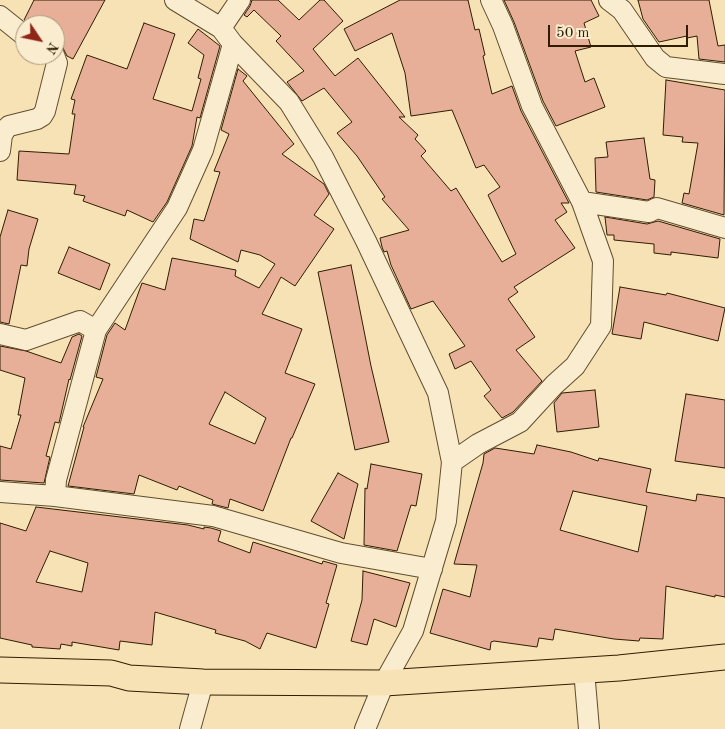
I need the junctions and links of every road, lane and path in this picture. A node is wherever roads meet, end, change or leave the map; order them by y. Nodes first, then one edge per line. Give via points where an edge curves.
1 (175, 0) edge
2 (240, 0) edge
3 (491, 0) edge
4 (609, 0) edge
5 (0, 16) edge
6 (15, 28) edge
7 (221, 28) junction
8 (233, 44) junction
9 (56, 65) edge
10 (725, 74) edge
11 (0, 151) edge
12 (582, 202) junction
13 (725, 228) edge
14 (96, 330) junction
15 (0, 334) edge
16 (452, 462) junction
17 (0, 492) edge
18 (56, 496) junction
19 (432, 569) junction
20 (725, 657) edge
21 (0, 670) edge
22 (584, 670) junction
23 (129, 678) junction
24 (203, 682) junction
25 (0, 683) edge
26 (384, 683) junction
27 (190, 729) edge
28 (365, 729) edge
29 (588, 729) edge

1 - 7 street
2 - 7 street
3 - 12 street via 532,106
4 - 10 street via 622,10 655,58 666,67
5 - 6 street
7 - 8 street
8 - 14 street via 203,150 178,208
8 - 16 street via 289,102 323,157 438,393
9 - 11 street via 42,116 5,130
12 - 13 street via 649,212 657,208
12 - 16 street via 603,260 602,326 575,366 520,422
14 - 15 street via 80,321 26,340
14 - 18 street via 56,480
16 - 19 street via 446,521
17 - 18 street
18 - 19 street via 213,516 342,553
19 - 26 street via 413,630
20 - 22 main road
21 - 23 main road via 111,673
22 - 26 main road
22 - 29 street
23 - 24 main road
23 - 25 main road via 98,683
24 - 26 main road
24 - 27 street
26 - 28 street

